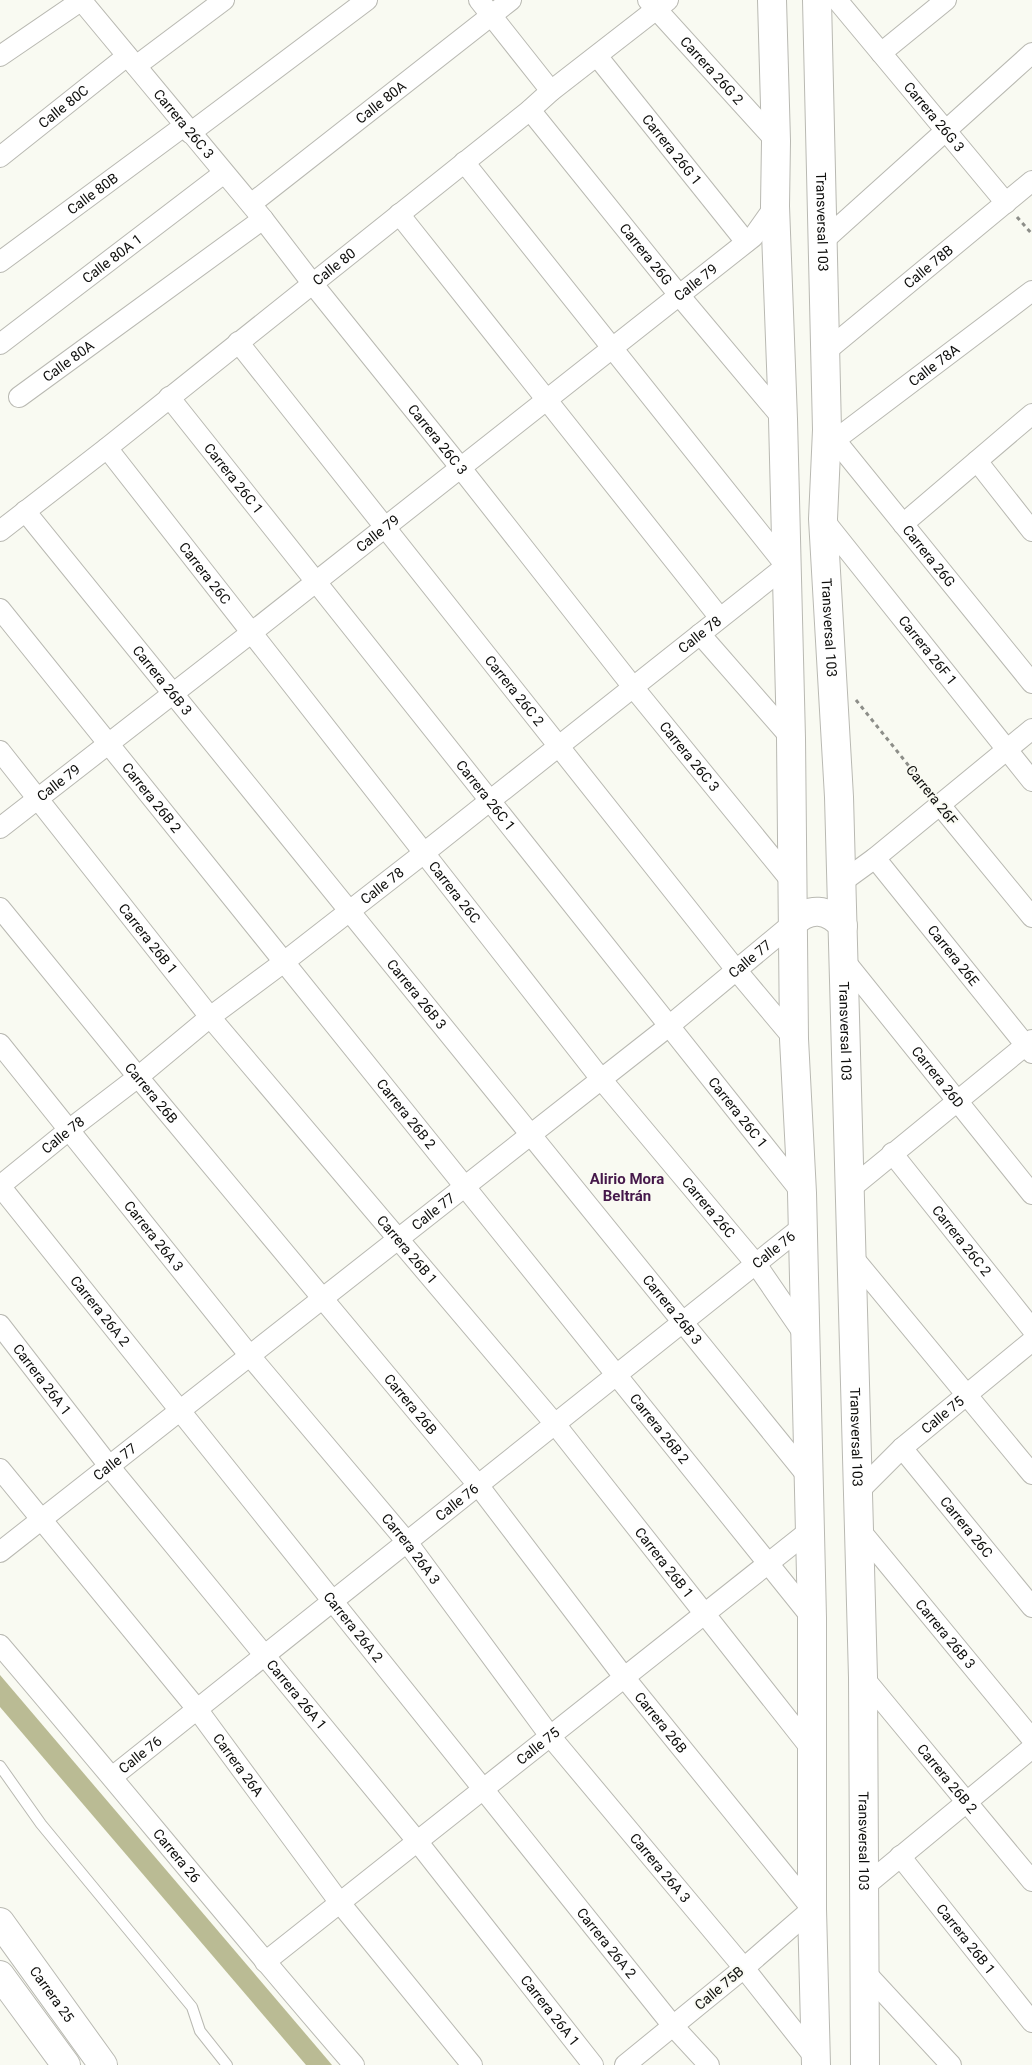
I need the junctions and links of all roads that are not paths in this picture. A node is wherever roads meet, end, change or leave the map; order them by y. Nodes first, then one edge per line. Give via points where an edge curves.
1 (81, 0) edge
2 (224, 0) edge
3 (367, 0) edge
4 (511, 0) edge
5 (772, 0) edge
6 (817, 0) edge
7 (837, 0) edge
8 (946, 0) edge
9 (657, 3) edge
10 (485, 8) edge
11 (881, 53) junction
12 (1032, 53) edge
13 (0, 56) edge
14 (598, 56) junction
15 (131, 61) junction
16 (552, 91) junction
17 (530, 110) junction
18 (187, 129) junction
19 (946, 132) junction
20 (776, 141) junction
21 (0, 157) edge
22 (464, 162) junction
23 (224, 173) junction
24 (1032, 181) edge
25 (1006, 203) junction
26 (775, 206) junction
27 (257, 211) junction
28 (399, 214) junction
29 (750, 240) junction
30 (822, 242) junction
31 (776, 250) junction
32 (0, 262) edge
33 (312, 283) junction
34 (1032, 291) edge
35 (679, 296) junction
36 (238, 342) junction
37 (0, 344) edge
38 (612, 348) junction
39 (825, 352) junction
40 (19, 397) dead end
41 (169, 397) junction
42 (545, 400) junction
43 (1032, 414) edge
44 (783, 419) junction
45 (831, 435) junction
46 (107, 448) junction
47 (977, 461) junction
48 (460, 467) junction
49 (25, 511) junction
50 (823, 519) junction
51 (903, 524) junction
52 (384, 526) junction
53 (0, 531) edge
54 (1032, 531) edge
55 (786, 566) junction
56 (316, 581) junction
57 (0, 610) edge
58 (720, 618) junction
59 (252, 633) junction
60 (700, 634) junction
61 (1032, 684) edge
62 (633, 687) junction
63 (172, 693) junction
64 (1032, 730) edge
65 (791, 738) junction
66 (108, 743) junction
67 (558, 746) junction
68 (1007, 750) junction
69 (0, 751) edge
70 (1032, 781) edge
71 (38, 798) junction
72 (490, 800) junction
73 (940, 805) junction
74 (0, 828) edge
75 (424, 854) junction
76 (875, 858) junction
77 (792, 882) junction
78 (842, 882) junction
79 (0, 908) edge
80 (349, 911) junction
81 (1032, 917) edge
82 (793, 923) junction
83 (843, 926) junction
84 (844, 960) junction
85 (284, 962) junction
86 (737, 971) junction
87 (210, 1016) junction
88 (669, 1026) junction
89 (794, 1039) junction
90 (0, 1044) edge
91 (1030, 1046) edge
92 (138, 1077) junction
93 (601, 1079) junction
94 (957, 1101) junction
95 (70, 1129) junction
96 (530, 1135) junction
97 (892, 1154) junction
98 (0, 1186) edge
99 (465, 1186) junction
100 (850, 1188) junction
101 (802, 1193) junction
102 (1032, 1194) edge
103 (802, 1227) junction
104 (398, 1239) junction
105 (852, 1255) junction
106 (756, 1264) junction
107 (324, 1298) junction
108 (682, 1322) junction
109 (0, 1325) edge
110 (1032, 1329) edge
111 (804, 1334) junction
112 (1032, 1341) edge
113 (250, 1356) junction
114 (616, 1375) junction
115 (967, 1394) junction
116 (180, 1411) junction
117 (555, 1424) junction
118 (902, 1448) junction
119 (110, 1466) junction
120 (0, 1470) edge
121 (1032, 1474) edge
122 (809, 1478) junction
123 (478, 1485) junction
124 (858, 1493) junction
125 (40, 1520) junction
126 (858, 1529) junction
127 (809, 1531) junction
128 (407, 1542) junction
129 (0, 1552) edge
130 (768, 1563) junction
131 (333, 1601) junction
132 (1032, 1607) edge
133 (705, 1614) junction
134 (812, 1618) junction
135 (0, 1645) edge
136 (264, 1656) junction
137 (624, 1677) junction
138 (863, 1677) junction
139 (197, 1709) junction
140 (550, 1736) junction
141 (1032, 1739) edge
142 (1032, 1748) edge
143 (812, 1750) junction
144 (0, 1766) edge
145 (112, 1777) junction
146 (483, 1789) junction
147 (966, 1802) junction
148 (417, 1842) junction
149 (900, 1856) junction
150 (1032, 1880) edge
151 (864, 1886) junction
152 (340, 1903) junction
153 (812, 1908) junction
154 (0, 1922) edge
155 (265, 1962) junction
156 (744, 1968) junction
157 (865, 1972) junction
158 (0, 1975) edge
159 (1032, 2022) edge
160 (674, 2026) junction
161 (816, 2062) edge
162 (66, 2065) edge
163 (104, 2065) edge
164 (227, 2065) edge
165 (354, 2065) edge
166 (472, 2065) edge
167 (593, 2065) edge
168 (624, 2065) edge
169 (709, 2065) edge
170 (865, 2065) edge
171 (951, 2065) edge

1 - 13 street
1 - 15 street, Carrera 26C 3
2 - 15 street, Calle 80C
3 - 18 street, Calle 80B
4 - 10 street, Calle 80A
5 - 20 street
6 - 30 street, Transversal 103
7 - 11 street, Carrera 26G 3
8 - 11 street
9 - 14 street, Calle 80
9 - 20 street, Carrera 26G 2
10 - 16 street
10 - 27 street, Calle 80A
11 - 19 street, Carrera 26G 3
12 - 19 street
14 - 16 street, Calle 80
14 - 29 street, Carrera 26G 1
15 - 18 street, Carrera 26C 3
15 - 21 street, Calle 80C
16 - 17 street, Calle 80
17 - 22 street, Calle 80
17 - 35 street, Carrera 26G
18 - 23 street, Carrera 26C 3
18 - 32 street, Calle 80B
19 - 25 street, Carrera 26G 3
19 - 30 street
20 - 26 street
22 - 28 street, Calle 80
22 - 38 street
23 - 27 street, Carrera 26C 3
23 - 37 street, Calle 80A 1
24 - 25 street, Calle 78B
25 - 39 street, Calle 78B
26 - 29 street, Calle 79
26 - 31 street
27 - 33 street, Carrera 26C 3
27 - 40 street, Calle 80A
28 - 33 street, Calle 80
28 - 42 street
29 - 31 street via 770,243
29 - 35 street, Calle 79
30 - 39 street, Transversal 103
31 - 44 street
33 - 36 street, Calle 80
33 - 48 street, Carrera 26C 3
34 - 45 street, Calle 78A
35 - 38 street, Calle 79
35 - 44 street, Carrera 26G
36 - 41 street, Calle 80
36 - 52 street, Carrera 26C 2
38 - 42 street, Calle 79
38 - 55 street
39 - 45 street, Transversal 103
41 - 46 street, Calle 80
41 - 56 street, Carrera 26C 1
42 - 48 street, Calle 79
42 - 58 street
43 - 47 street
44 - 55 street
45 - 50 street, Transversal 103
45 - 51 street, Carrera 26G
46 - 49 street, Calle 80
46 - 59 street, Carrera 26C
47 - 51 street
47 - 54 street
48 - 52 street, Calle 79
48 - 62 street, Carrera 26C 3
49 - 53 street, Calle 80
49 - 63 street, Carrera 26B 3
50 - 68 street, Carrera 26F 1
50 - 78 street, Transversal 103
51 - 61 street, Carrera 26G
52 - 56 street, Calle 79
52 - 67 street, Carrera 26C 2
55 - 58 street, Calle 78
55 - 65 street
56 - 59 street, Calle 79
56 - 72 street, Carrera 26C 1
57 - 66 street, Carrera 26B 2
58 - 60 street, Calle 78
59 - 63 street, Calle 79
59 - 75 street, Carrera 26C
60 - 62 street, Calle 78
60 - 65 street
62 - 67 street, Calle 78
62 - 77 street, Carrera 26C 3
63 - 66 street, Calle 79
63 - 80 street, Carrera 26B 3
64 - 68 street
65 - 77 street
66 - 71 street, Calle 79
66 - 85 street, Carrera 26B 2
67 - 72 street, Calle 78
67 - 86 street, Carrera 26C 2
68 - 70 street, Carrera 26F 1
68 - 73 street
69 - 71 street, Carrera 26B 1
71 - 74 street, Calle 79
71 - 87 street, Carrera 26B 1
72 - 75 street, Calle 78
72 - 88 street, Carrera 26C 1
73 - 76 street
73 - 81 street, Carrera 26F
75 - 80 street, Calle 78
75 - 93 street, Carrera 26C
76 - 78 street
76 - 91 street, Carrera 26E
77 - 78 street via 812,893 823,893
77 - 82 street
78 - 83 street, Transversal 103
79 - 92 street, Carrera 26B
80 - 85 street, Calle 78
80 - 96 street, Carrera 26B 3
82 - 83 street via 806,913 823,912 831,914
82 - 86 street, Calle 77
82 - 89 street
83 - 84 street, Transversal 103
84 - 94 street, Carrera 26D
84 - 100 street, Transversal 103
85 - 87 street, Calle 78
85 - 99 street, Carrera 26B 2
86 - 88 street, Calle 77
86 - 89 street, Carrera 26C 2
87 - 92 street, Calle 78
87 - 104 street, Carrera 26B 1
88 - 93 street, Calle 77
88 - 101 street, Carrera 26C 1
89 - 101 street
90 - 95 street, Carrera 26A 3
91 - 94 street
92 - 95 street, Calle 78
92 - 107 street, Carrera 26B
93 - 96 street, Calle 77
93 - 106 street, Carrera 26C
94 - 97 street
94 - 102 street, Carrera 26D
95 - 98 street, Calle 78
95 - 113 street, Carrera 26A 3
96 - 99 street, Calle 77
96 - 108 street, Carrera 26B 3
97 - 100 street
97 - 110 street, Carrera 26C 2
98 - 116 street, Carrera 26A 2
99 - 104 street, Calle 77
99 - 114 street, Carrera 26B 2
100 - 105 street, Transversal 103
101 - 103 street
103 - 106 street, Calle 76
103 - 111 street
104 - 107 street, Calle 77
104 - 117 street, Carrera 26B 1
105 - 115 street
105 - 124 street, Transversal 103
106 - 108 street, Calle 76
106 - 111 street, Carrera 26C
107 - 113 street, Calle 77
107 - 123 street, Carrera 26B
108 - 114 street, Calle 76
108 - 122 street, Carrera 26B 3
109 - 119 street, Carrera 26A 1
111 - 122 street
112 - 115 street, Calle 75
113 - 116 street, Calle 77
113 - 128 street, Carrera 26A 3
114 - 117 street, Calle 76
114 - 130 street, Carrera 26B 2
115 - 118 street, Calle 75
115 - 121 street
116 - 119 street, Calle 77
116 - 131 street, Carrera 26A 2
117 - 123 street, Calle 76
117 - 133 street, Carrera 26B 1
118 - 124 street, Calle 75
118 - 132 street, Carrera 26C
119 - 125 street, Calle 77
119 - 136 street, Carrera 26A 1
120 - 125 street, Carrera 26A
122 - 127 street
123 - 128 street, Calle 76
123 - 137 street, Carrera 26B
124 - 126 street, Transversal 103
125 - 129 street, Calle 77
125 - 139 street, Carrera 26A
126 - 138 street, Transversal 103
126 - 141 street, Carrera 26B 3
127 - 130 street, Calle 75
127 - 134 street
128 - 131 street, Calle 76
128 - 140 street, Carrera 26A 3
130 - 133 street, Calle 75
130 - 134 street, Carrera 26B 2
131 - 136 street, Calle 76
131 - 146 street, Carrera 26A 2
133 - 137 street, Calle 75
133 - 143 street, Carrera 26B 1
134 - 143 street
135 - 145 street, Carrera 26
136 - 139 street, Calle 76
136 - 148 street, Carrera 26A 1
137 - 140 street, Calle 75
137 - 153 street, Carrera 26B
138 - 147 street, Carrera 26B 2
138 - 151 street, Transversal 103
139 - 145 street, Calle 76
139 - 152 street, Carrera 26A
140 - 146 street, Calle 75
140 - 156 street, Carrera 26A 3
142 - 147 street
143 - 153 street
144 - 164 lane via 41,1824 192,2007 200,2031
145 - 155 street, Carrera 26
146 - 148 street, Calle 75
146 - 160 street, Carrera 26A 2
147 - 149 street
147 - 150 street, Carrera 26B 2
148 - 152 street, Calle 75
148 - 167 street, Carrera 26A 1
149 - 151 street
149 - 159 street, Carrera 26B 1
151 - 157 street, Transversal 103
152 - 155 street, Calle 75
152 - 166 street, Carrera 26A
153 - 156 street, Calle 75B
153 - 161 street
154 - 163 street, Carrera 25
155 - 165 street, Carrera 26
156 - 160 street, Calle 75B
156 - 161 street, Carrera 26A 3
157 - 170 street, Transversal 103
157 - 171 street
158 - 162 street
160 - 168 street, Calle 75B
160 - 169 street, Carrera 26A 2

